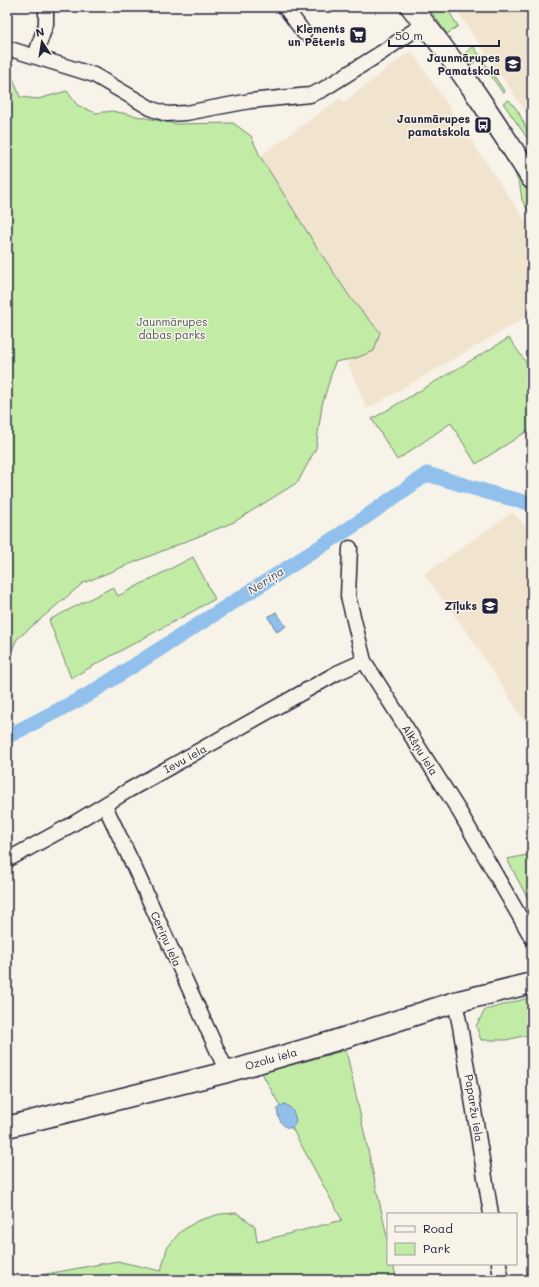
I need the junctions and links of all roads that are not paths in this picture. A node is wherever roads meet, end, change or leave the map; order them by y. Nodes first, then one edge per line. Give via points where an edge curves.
1 (46, 7) edge
2 (285, 7) edge
3 (411, 7) edge
4 (425, 24) junction
5 (304, 33) dead end
6 (7, 48) edge
7 (35, 56) junction
8 (532, 179) edge
9 (350, 548) dead end
10 (364, 661) junction
11 (105, 806) junction
12 (7, 860) edge
13 (532, 938) edge
14 (532, 983) edge
15 (455, 1002) junction
16 (227, 1072) junction
17 (7, 1127) edge
18 (491, 1213) edge
19 (499, 1265) edge
20 (502, 1280) edge

1 - 7 street via 46,24
2 - 5 street
3 - 4 main road
4 - 7 street via 310,96 250,101 186,113 167,114 152,109 94,75
4 - 8 main road
6 - 7 street
9 - 10 street, Alkšņu iela via 348,596
10 - 11 street, Ievu iela via 331,676
10 - 13 street, Alkšņu iela via 459,811
11 - 12 street, Ievu iela
11 - 16 street, Ceriņu iela
14 - 15 main road, Ozolu iela
15 - 16 main road, Ozolu iela
15 - 18 street, Paparžu iela
16 - 17 main road, Ozolu iela
19 - 20 street

